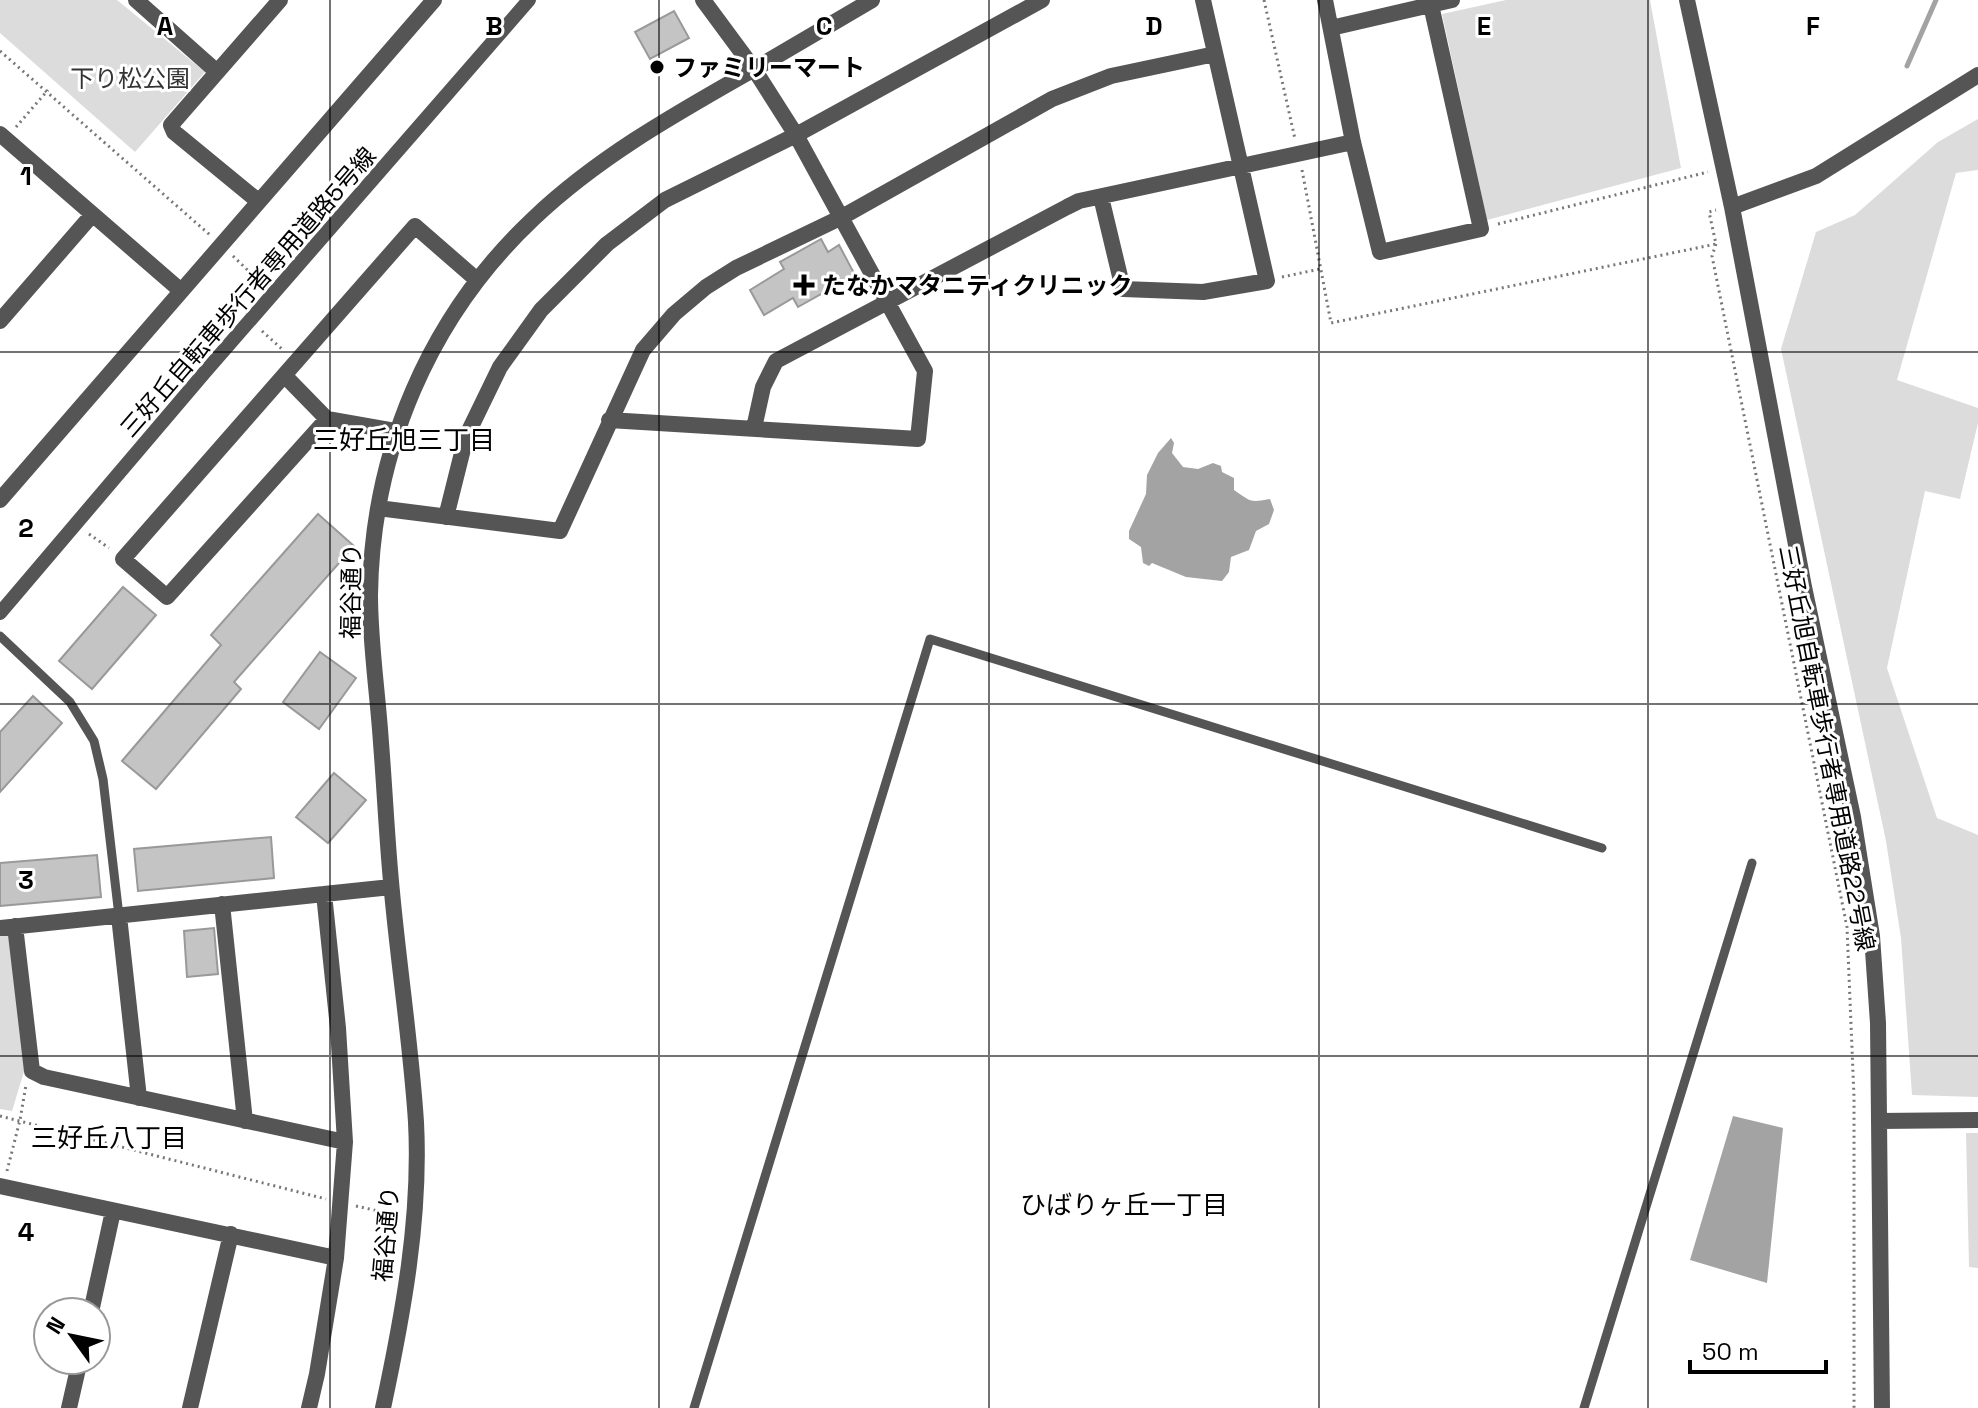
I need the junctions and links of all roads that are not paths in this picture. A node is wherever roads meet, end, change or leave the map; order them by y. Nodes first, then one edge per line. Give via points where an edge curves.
1 (136, 0) edge
2 (280, 0) edge
3 (434, 0) edge
4 (529, 0) edge
5 (703, 0) edge
6 (872, 0) edge
7 (1042, 0) edge
8 (1203, 0) edge
9 (1325, 0) edge
10 (1452, 0) edge
11 (1687, 0) edge
12 (1431, 5) junction
13 (1331, 28) junction
14 (1215, 54) junction
15 (754, 69) junction
16 (216, 71) junction
17 (1978, 75) edge
18 (796, 135) junction
19 (2, 139) edge
20 (1353, 142) junction
21 (1243, 167) junction
22 (1101, 197) junction
23 (258, 201) junction
24 (1732, 207) junction
25 (92, 215) junction
26 (842, 217) junction
27 (477, 280) junction
28 (180, 290) junction
29 (887, 304) junction
30 (0, 321) edge
31 (285, 376) junction
32 (327, 419) junction
33 (609, 420) junction
34 (754, 428) junction
35 (395, 431) junction
36 (0, 500) edge
37 (378, 508) junction
38 (446, 517) junction
39 (0, 613) edge
40 (0, 636) edge
41 (1602, 848) dead end
42 (1752, 863) dead end
43 (391, 887) junction
44 (324, 894) junction
45 (222, 904) junction
46 (119, 916) junction
47 (8, 927) edge
48 (139, 1098) junction
49 (1978, 1120) edge
50 (245, 1121) junction
51 (1879, 1121) junction
52 (345, 1142) junction
53 (1, 1190) edge
54 (113, 1211) junction
55 (231, 1234) junction
56 (336, 1258) junction
57 (94, 1296) edge
58 (76, 1376) edge
59 (69, 1408) edge
60 (190, 1408) edge
61 (309, 1408) edge
62 (383, 1408) edge
63 (694, 1408) edge
64 (1584, 1408) edge
65 (1882, 1408) edge

1 - 16 street
2 - 16 street
3 - 23 street
4 - 39 street, 三好丘自転車歩行者専用道路5号線
5 - 15 street
6 - 15 street, 福谷通り
7 - 18 street
8 - 14 street
9 - 13 street
10 - 12 street
11 - 24 street
12 - 13 street
12 - 20 street via 1481,229 1380,252
13 - 20 street
14 - 21 street
14 - 26 street via 1111,76 1052,99
15 - 18 street
15 - 27 street, 福谷通り via 573,182
16 - 23 street via 171,125
17 - 24 street via 1816,176
18 - 26 street
18 - 38 street via 665,200 607,244 541,310 500,367 466,437
19 - 25 street
20 - 21 street
21 - 22 street
21 - 22 street via 1267,281 1203,292 1123,289
22 - 29 street via 1067,207
23 - 28 street
24 - 51 street via 1864,877 1877,995
25 - 28 street
25 - 30 street
26 - 29 street
26 - 33 street via 736,268 674,314 643,350
27 - 31 street via 415,226
27 - 35 street, 福谷通り via 434,345
28 - 36 street
29 - 34 street via 776,361 763,387
29 - 34 street via 925,371 918,439
31 - 32 street
31 - 32 street via 123,559 167,597
32 - 35 street
33 - 34 street
33 - 38 street via 560,531
35 - 37 street, 福谷通り
37 - 38 street
37 - 43 street, 福谷通り via 370,596
40 - 46 lane via 70,702 94,741
41 - 63 lane via 930,639
42 - 64 lane
43 - 44 street
43 - 62 street, 福谷通り via 416,1123 415,1219
44 - 45 street
44 - 52 street
45 - 46 street
45 - 50 street
46 - 47 street
46 - 48 street
47 - 48 street via 32,1071
48 - 50 street
49 - 51 street
50 - 52 street
51 - 65 street
52 - 56 street
53 - 54 street
54 - 55 street
54 - 57 street
55 - 56 street
55 - 60 street
56 - 61 street
58 - 59 street

